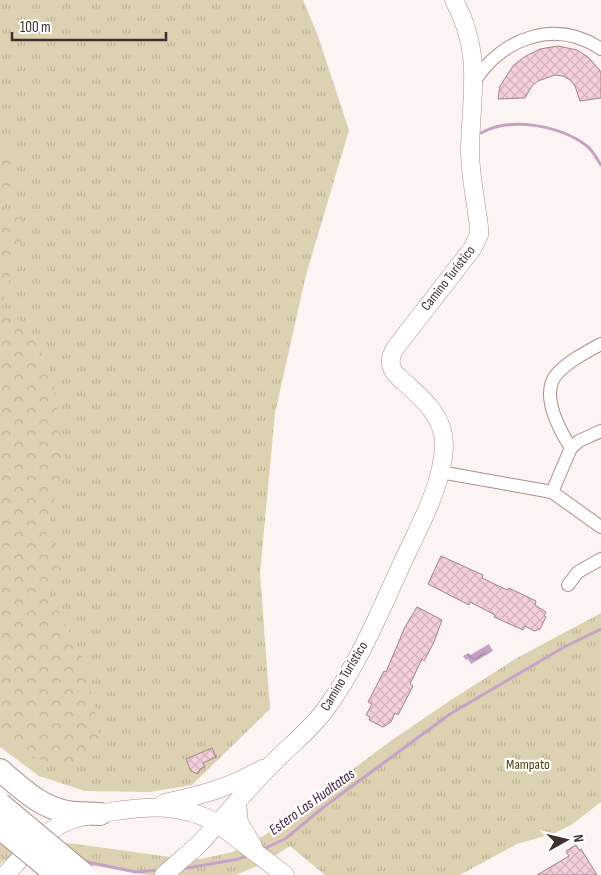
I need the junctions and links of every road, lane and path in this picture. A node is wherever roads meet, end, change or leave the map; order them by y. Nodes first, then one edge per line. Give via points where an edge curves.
1 (454, 0) edge
2 (601, 49) edge
3 (480, 62) junction
4 (601, 344) edge
5 (601, 431) edge
6 (571, 448) junction
7 (440, 472) junction
8 (552, 492) junction
9 (601, 527) edge
10 (601, 560) edge
11 (568, 585) dead end
12 (277, 759) junction
13 (0, 770) edge
14 (237, 802) junction
15 (0, 804) edge
16 (148, 807) junction
17 (100, 814) junction
18 (217, 823) junction
19 (0, 828) edge
20 (241, 837) junction
21 (5, 875) edge
22 (57, 875) edge
23 (85, 875) edge
24 (164, 875) edge
25 (285, 875) edge

1 - 3 main road, Camino Turístico
2 - 3 street via 570,36 540,35
3 - 7 main road, Camino Turístico via 474,82 470,152 479,234 472,249 396,346 391,362 396,374 437,417 443,437
4 - 6 street via 555,376 552,407
5 - 6 street
6 - 8 street
7 - 8 street
7 - 12 main road, Camino Turístico via 414,538 354,664 318,718
8 - 9 street
10 - 11 street via 578,572
12 - 14 main road, Camino Turístico
12 - 16 main road via 241,780 203,796
13 - 17 highway via 49,806 67,812
14 - 18 main road, Camino Turístico
14 - 20 main road
15 - 23 highway, bridge
16 - 17 main road
16 - 18 main road via 188,812
17 - 21 main road, bridge via 79,817 51,831
18 - 20 main road
18 - 24 main road, Camino Turístico
19 - 22 highway, bridge
20 - 25 main road

